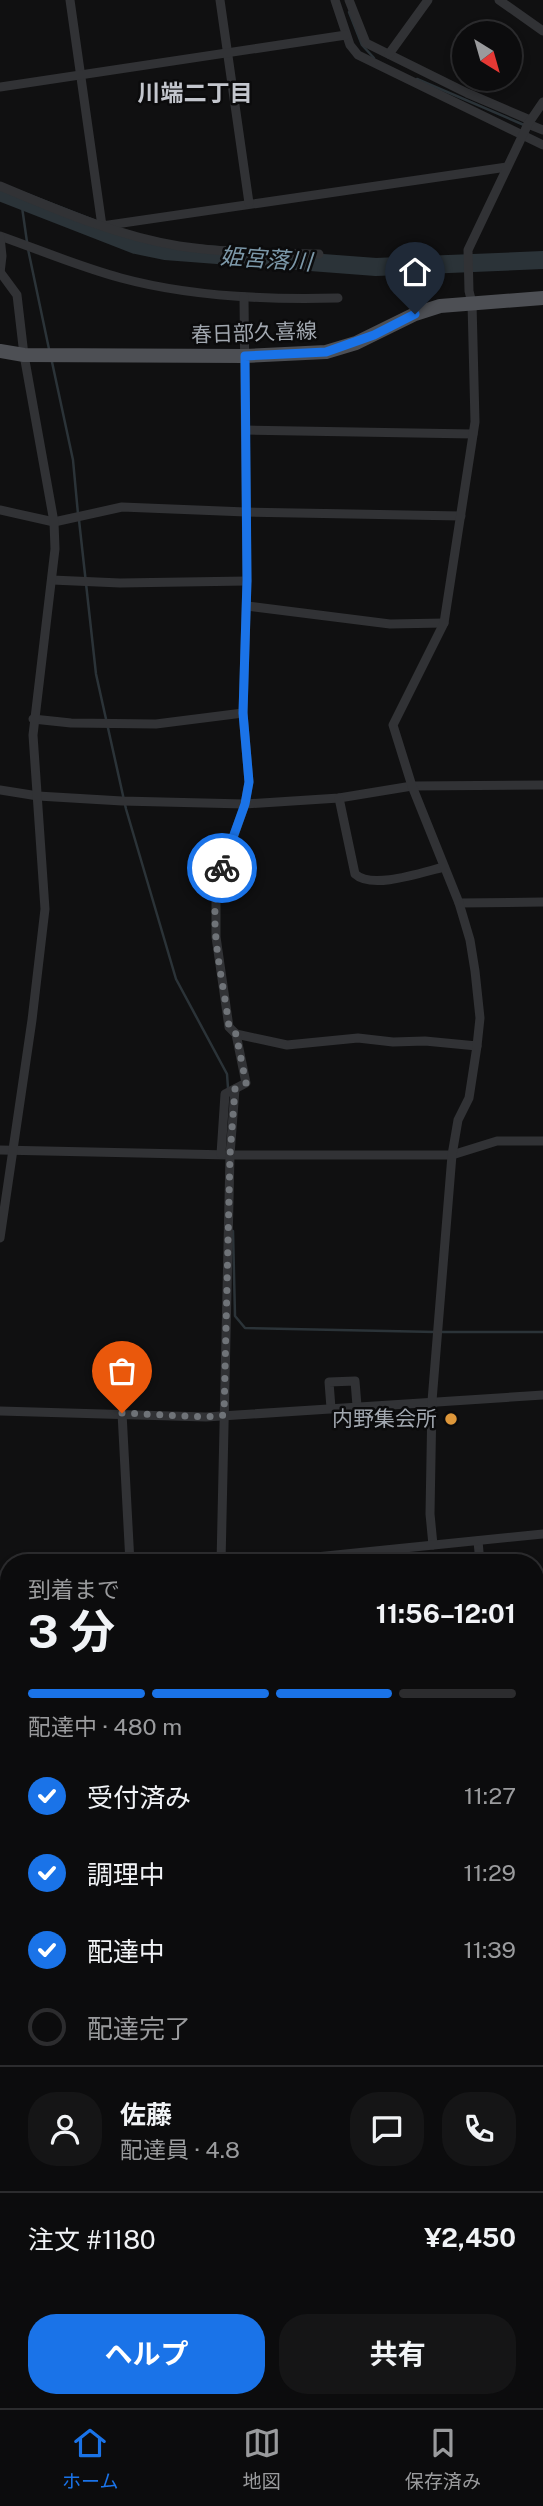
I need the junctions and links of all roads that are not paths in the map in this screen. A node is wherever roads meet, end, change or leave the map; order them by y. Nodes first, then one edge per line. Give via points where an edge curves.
1 (70, 0) edge
2 (220, 0) edge
3 (335, 0) edge
4 (349, 0) edge
5 (428, 0) edge
6 (499, 0) edge
7 (543, 31) edge
8 (346, 35) junction
9 (228, 53) junction
10 (389, 54) junction
11 (81, 75) junction
12 (0, 87) edge
13 (543, 102) edge
14 (529, 122) junction
15 (543, 130) edge
16 (523, 135) junction
17 (543, 145) edge
18 (507, 167) junction
19 (0, 186) edge
20 (250, 203) junction
21 (102, 226) junction
22 (0, 236) edge
23 (319, 254) dead end
24 (0, 273) edge
25 (244, 297) junction
26 (471, 297) junction
27 (338, 298) dead end
28 (543, 298) edge
29 (0, 351) edge
30 (23, 355) junction
31 (245, 356) junction
32 (246, 430) junction
33 (473, 434) junction
34 (0, 510) edge
35 (246, 512) junction
36 (461, 516) junction
37 (54, 522) junction
38 (52, 580) junction
39 (247, 580) junction
40 (247, 606) junction
41 (444, 623) junction
42 (243, 713) junction
43 (33, 719) junction
44 (543, 785) edge
45 (412, 786) junction
46 (0, 790) edge
47 (38, 796) junction
48 (338, 798) junction
49 (245, 804) junction
50 (444, 867) junction
51 (543, 902) edge
52 (459, 903) junction
53 (236, 1034) junction
54 (477, 1045) junction
55 (543, 1141) edge
56 (0, 1150) edge
57 (13, 1150) junction
58 (225, 1155) junction
59 (452, 1155) junction
60 (0, 1238) edge
61 (543, 1395) edge
62 (432, 1401) junction
63 (357, 1406) junction
64 (331, 1408) junction
65 (0, 1410) edge
66 (122, 1413) junction
67 (224, 1415) junction
68 (543, 1534) edge
69 (478, 1541) junction
70 (433, 1545) junction
71 (130, 1554) edge
72 (221, 1554) edge
73 (345, 1554) edge
74 (479, 1554) edge

1 - 11 street
2 - 9 street
3 - 8 street
4 - 10 street via 362,38
5 - 10 street
6 - 7 street
8 - 9 street
8 - 16 street via 358,55
9 - 11 street
9 - 20 street
10 - 14 street
11 - 12 street
11 - 21 street
13 - 14 street
14 - 15 street
14 - 16 street
16 - 17 street
16 - 18 street
18 - 20 street
18 - 26 street via 468,250
19 - 21 street
20 - 21 street
21 - 23 street via 181,246
22 - 24 street
22 - 25 street via 162,288
24 - 30 street via 17,295
25 - 27 street
25 - 31 street
26 - 28 main road, 春日部久喜線
26 - 31 main road, 春日部久喜線 via 415,314 326,352
26 - 33 street
29 - 30 main road, 春日部久喜線
30 - 31 main road, 春日部久喜線
30 - 37 street
31 - 32 street
32 - 33 street
32 - 35 street
33 - 36 street
34 - 37 street
35 - 36 street
35 - 37 street via 122,507
35 - 39 street
36 - 41 street
37 - 38 street
38 - 39 street
38 - 43 street
39 - 40 street
40 - 41 street via 390,624
40 - 42 street
41 - 45 street via 393,725
42 - 43 street via 156,724
42 - 49 street via 249,782
43 - 47 street
44 - 45 street
45 - 48 street
45 - 50 street
46 - 47 street
47 - 49 street
47 - 57 street via 45,909
48 - 49 street
48 - 50 street via 358,877 379,880
49 - 53 street via 216,896 216,937 229,1027
50 - 52 street
51 - 52 street
52 - 54 street via 470,940 481,1018
53 - 54 street via 287,1045 358,1038
53 - 58 street via 246,1083 225,1094
54 - 59 street via 469,1098 458,1120
55 - 59 street via 498,1141
56 - 57 street
57 - 58 street
57 - 60 street
58 - 59 street
58 - 67 street
59 - 62 street
61 - 62 street
62 - 63 street
62 - 70 street
63 - 64 street
63 - 64 street via 355,1381 329,1382
64 - 67 street
65 - 66 street
66 - 67 street
66 - 71 street
67 - 72 street
68 - 69 street
69 - 70 street
69 - 74 street
70 - 73 street

